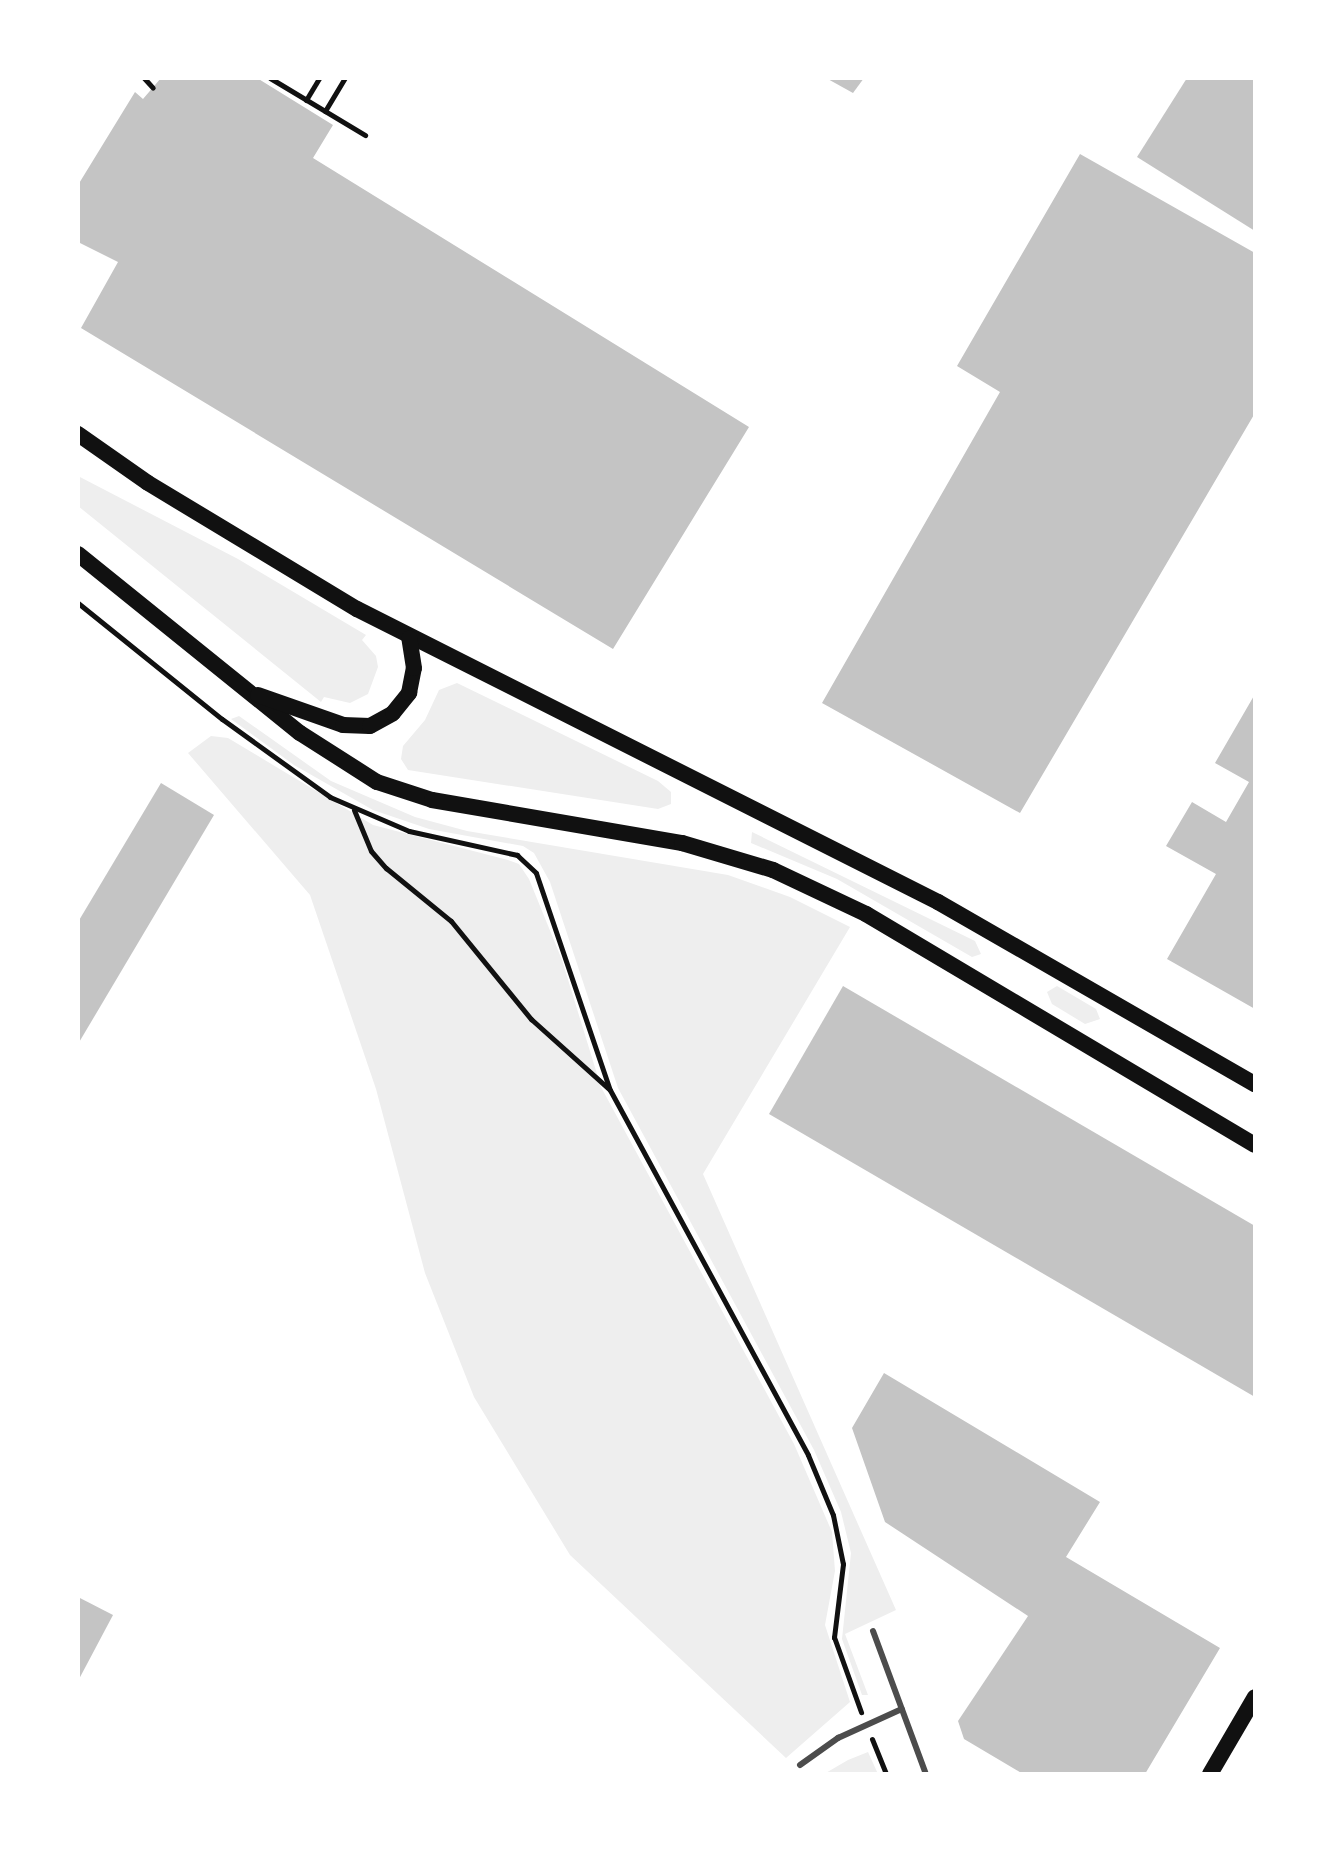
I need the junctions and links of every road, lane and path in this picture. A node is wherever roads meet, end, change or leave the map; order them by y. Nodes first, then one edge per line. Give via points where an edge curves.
1 (144, 78) edge
2 (270, 78) edge
3 (319, 78) edge
4 (345, 78) edge
5 (153, 88) dead end
6 (306, 100) junction
7 (325, 111) junction
8 (365, 135) dead end
9 (78, 434) edge
10 (78, 554) edge
11 (78, 603) edge
12 (409, 638) junction
13 (249, 692) junction
14 (222, 719) dead end
15 (286, 751) dead end
16 (278, 762) dead end
17 (354, 809) dead end
18 (530, 864) dead end
19 (1255, 1084) edge
20 (610, 1090) junction
21 (1255, 1145) edge
22 (873, 1631) dead end
23 (1255, 1697) edge
24 (857, 1701) dead end
25 (902, 1709) junction
26 (877, 1752) dead end
27 (800, 1765) dead end
28 (886, 1774) edge
29 (926, 1774) edge
30 (1210, 1774) edge

1 - 5 path
2 - 6 path
3 - 6 path
4 - 7 path
6 - 7 path
7 - 8 path
9 - 12 main road via 182,504
10 - 13 main road
11 - 14 path
12 - 13 main road via 414,668 409,693 393,713 370,726 343,725
12 - 19 main road via 938,902
13 - 21 main road via 331,756 404,793 709,849 804,883 905,937
15 - 16 path
17 - 20 path via 371,851 386,868 451,921 531,1019
18 - 20 path via 552,913
20 - 24 path via 808,1455 833,1515 843,1564 834,1637
22 - 25 lane
23 - 30 main road
25 - 27 lane via 838,1738
25 - 29 lane
26 - 28 path

